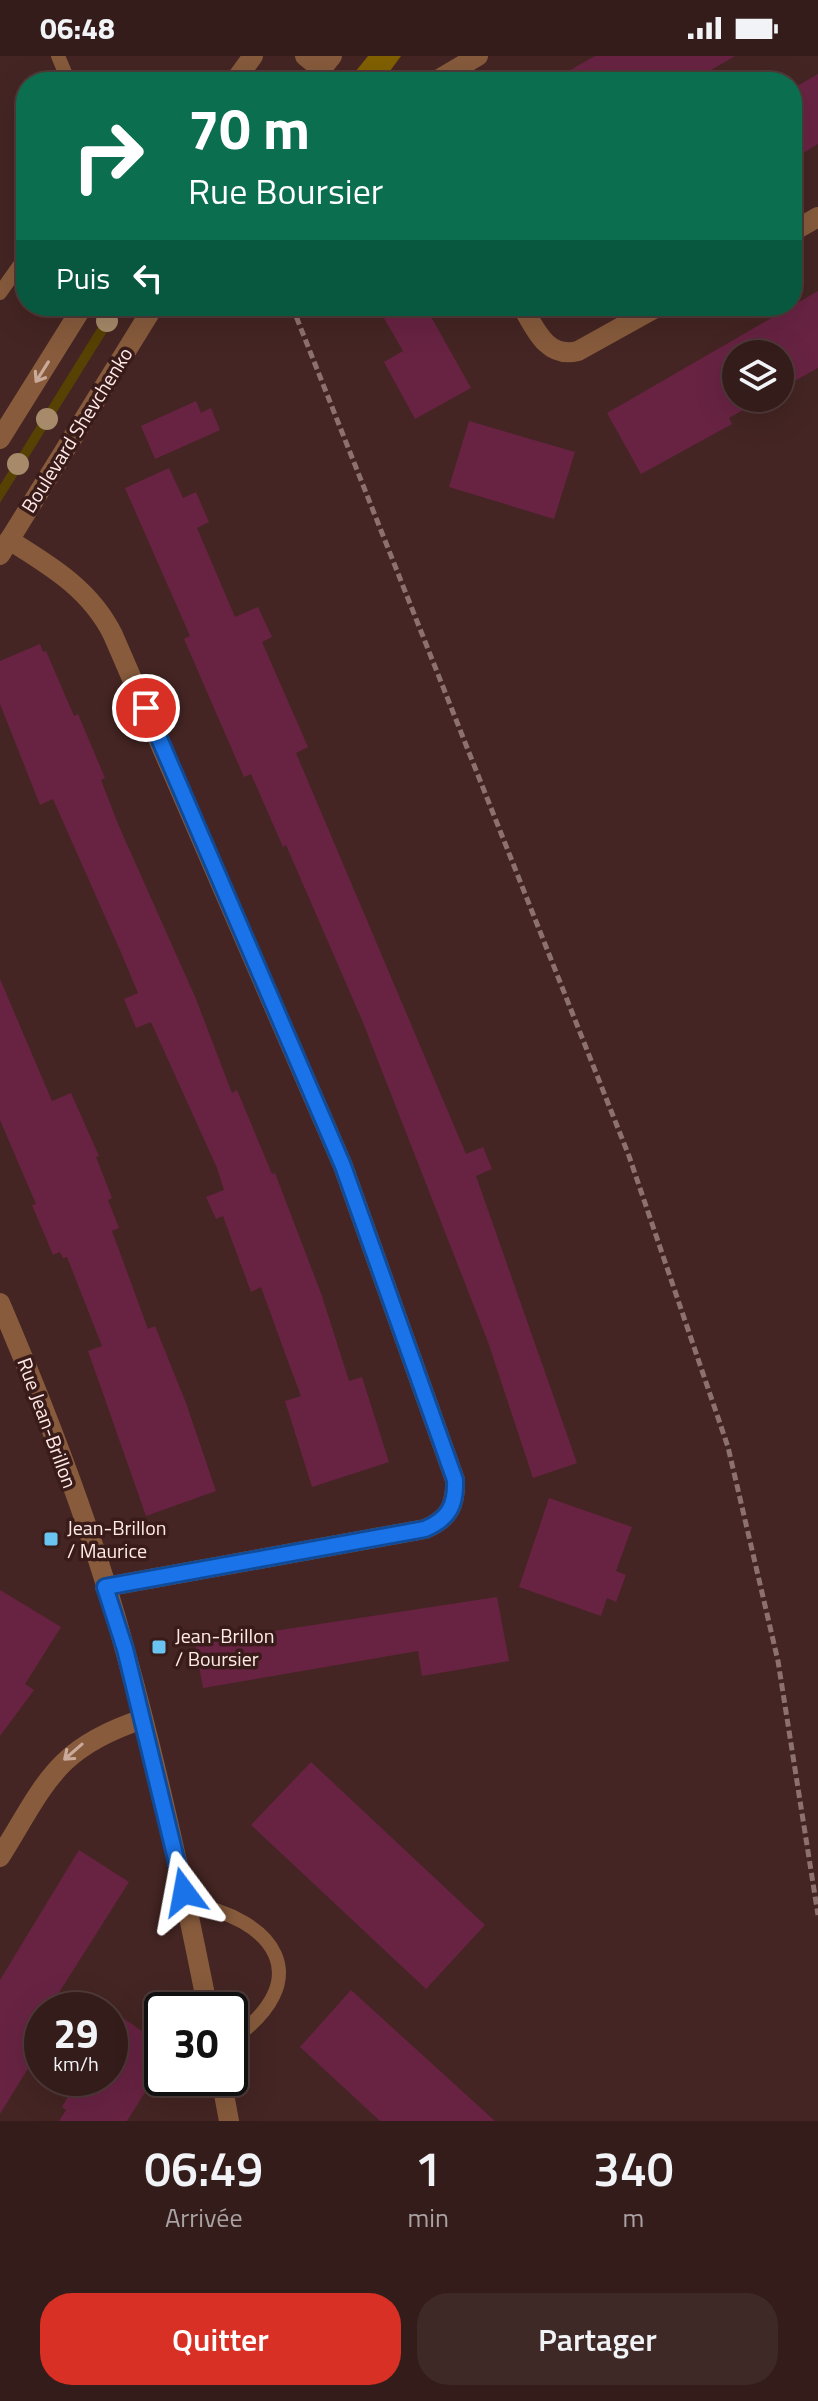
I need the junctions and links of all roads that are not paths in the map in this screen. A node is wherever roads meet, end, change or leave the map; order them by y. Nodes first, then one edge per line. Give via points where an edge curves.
1 (305, 56) edge
2 (478, 56) edge
3 (321, 69) edge
4 (451, 72) edge
5 (16, 270) edge
6 (0, 293) edge
7 (77, 316) edge
8 (148, 316) edge
9 (528, 316) edge
10 (641, 316) edge
11 (0, 439) edge
12 (5, 547) edge
13 (0, 1303) edge
14 (105, 1587) junction
15 (143, 1719) junction
16 (0, 1857) edge
17 (186, 1903) junction
18 (204, 1992) edge
19 (248, 2025) edge
20 (224, 2096) edge
21 (229, 2121) edge

1 - 3 street
2 - 4 street
5 - 6 lane
7 -> 11 street
8 - 12 street, Boulevard Shevchenko
9 - 10 street via 546,344 568,353
12 - 14 street via 60,572 92,601 122,653 343,1166 455,1480 450,1512 425,1529
13 - 14 street, Rue Jean-Brillon
14 - 15 street, Rue Jean-Brillon
15 -> 16 street via 106,1731 66,1757
15 - 17 street, Rue Jean-Brillon
17 - 18 street, Rue Jean-Brillon
17 - 19 lane via 238,1916 265,1934 276,1953 279,1970 263,2011
20 - 21 street

